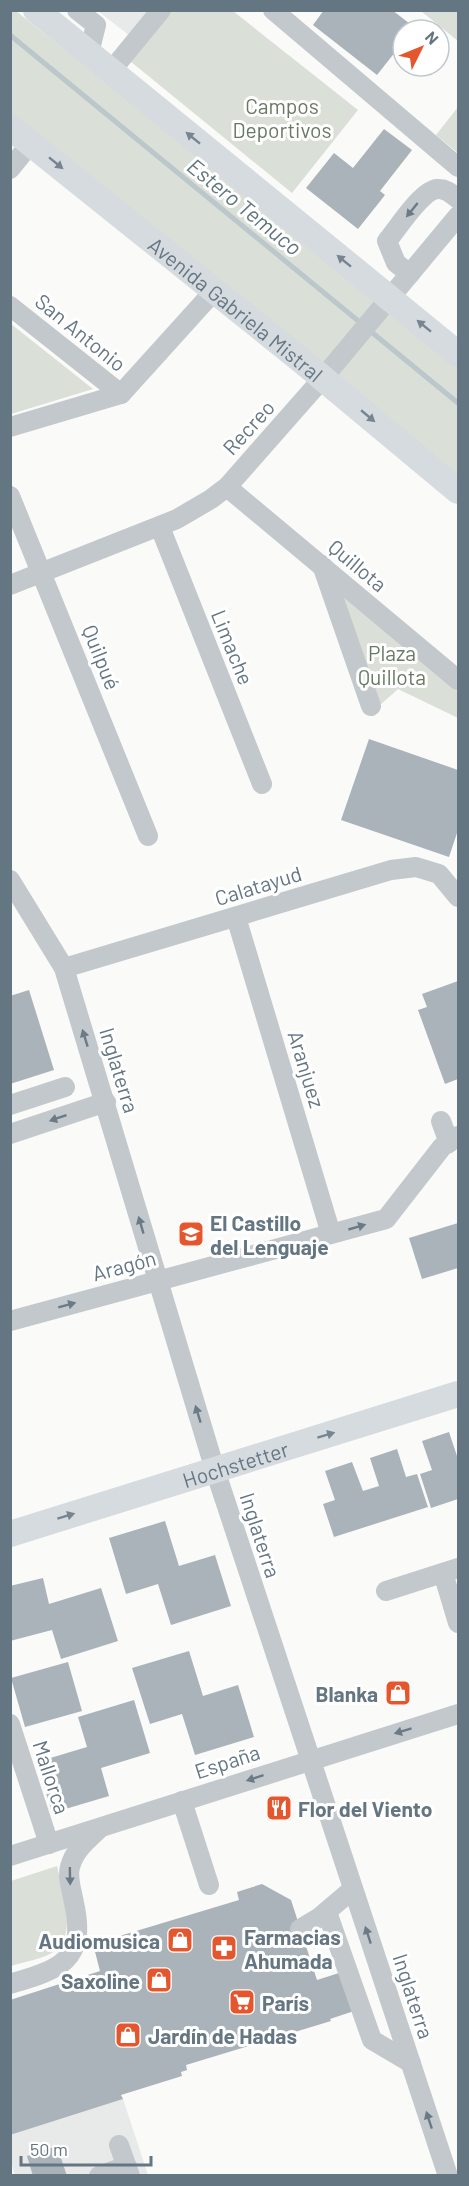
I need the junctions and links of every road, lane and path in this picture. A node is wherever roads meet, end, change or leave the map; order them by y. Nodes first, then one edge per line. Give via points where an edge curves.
1 (36, 10) edge
2 (77, 10) edge
3 (161, 10) edge
4 (273, 10) edge
5 (89, 53) junction
6 (111, 71) junction
7 (10, 127) edge
8 (31, 143) junction
9 (459, 167) edge
10 (10, 169) edge
11 (459, 199) edge
12 (459, 216) edge
13 (410, 274) junction
14 (215, 290) junction
15 (386, 303) junction
16 (10, 306) edge
17 (459, 354) edge
18 (323, 378) junction
19 (121, 394) junction
20 (10, 427) edge
21 (227, 487) junction
22 (459, 491) edge
23 (10, 496) edge
24 (160, 527) junction
25 (322, 566) junction
26 (42, 574) junction
27 (10, 585) edge
28 (459, 680) edge
29 (371, 706) dead end
30 (262, 784) dead end
31 (148, 836) dead end
32 (10, 880) edge
33 (459, 897) edge
34 (236, 917) junction
35 (64, 968) junction
36 (65, 1087) dead end
37 (106, 1102) junction
38 (13, 1104) edge
39 (441, 1121) dead end
40 (30, 1127) junction
41 (10, 1134) edge
42 (443, 1142) edge
43 (331, 1234) junction
44 (157, 1281) junction
45 (10, 1321) edge
46 (459, 1394) edge
47 (215, 1470) junction
48 (10, 1534) edge
49 (451, 1571) edge
50 (386, 1591) dead end
51 (459, 1623) edge
52 (459, 1714) edge
53 (10, 1724) edge
54 (311, 1760) junction
55 (182, 1801) junction
56 (100, 1828) junction
57 (49, 1844) junction
58 (10, 1856) edge
59 (210, 1885) dead end
60 (353, 1889) junction
61 (327, 1912) junction
62 (300, 1929) dead end
63 (10, 1984) edge
64 (411, 2063) junction
65 (119, 2145) dead end
66 (129, 2171) edge
67 (99, 2175) edge
68 (448, 2175) edge

1 - 5 main road
2 - 5 street via 96,25
3 - 6 street
4 - 9 street
5 - 6 main road
15 -> 6 main road
7 - 8 main road, Avenida Gabriela Mistral
8 - 10 street
8 -> 14 main road, Avenida Gabriela Mistral
11 -> 13 street via 449,191 437,189 425,194 387,241 396,263
12 - 13 street, Recreo
13 - 15 street, Recreo
14 - 18 main road, Avenida Gabriela Mistral
14 - 19 street
17 -> 15 main road
15 - 18 street, Recreo
16 - 19 street, San Antonio
18 - 21 street, Recreo
18 -> 22 main road, Avenida Gabriela Mistral
19 - 20 street
21 - 24 street, Recreo
21 - 25 street, Quillota
23 - 26 street, Quilpué
24 - 26 street, Recreo
24 - 30 street, Limache
25 - 28 street, Quillota
25 - 29 street
26 - 27 street, Recreo
26 - 31 street, Quilpué
32 - 35 street, Inglaterra
33 - 34 street, Calatayud via 438,874 416,867 391,870
34 - 35 street, Calatayud
34 - 43 street, Aranjuez
37 -> 35 street, Inglaterra
36 - 38 street
37 -> 40 street
44 -> 37 street, Inglaterra
38 - 40 street
39 - 42 street
40 - 41 street
43 -> 42 street, Aragón via 389,1227
43 - 44 street, Aragón
45 -> 44 street, Aragón
47 -> 44 street, Inglaterra
47 -> 46 main road, Hochstetter
48 -> 47 main road, Hochstetter
47 - 54 street, Inglaterra
49 - 50 street
49 - 51 street
52 -> 54 street, España
53 - 57 street, Mallorca
54 -> 55 street, España
54 - 60 street, Inglaterra
55 - 56 street, España
55 - 59 street
56 - 57 street, España
56 -> 63 street via 75,1853 69,1869 77,1917 75,1949 52,1969
57 - 58 street, España
60 - 61 street
64 -> 60 street, Inglaterra
61 - 62 street
61 - 64 street via 372,2040
68 -> 64 street, Inglaterra
65 - 66 street
66 - 67 street

